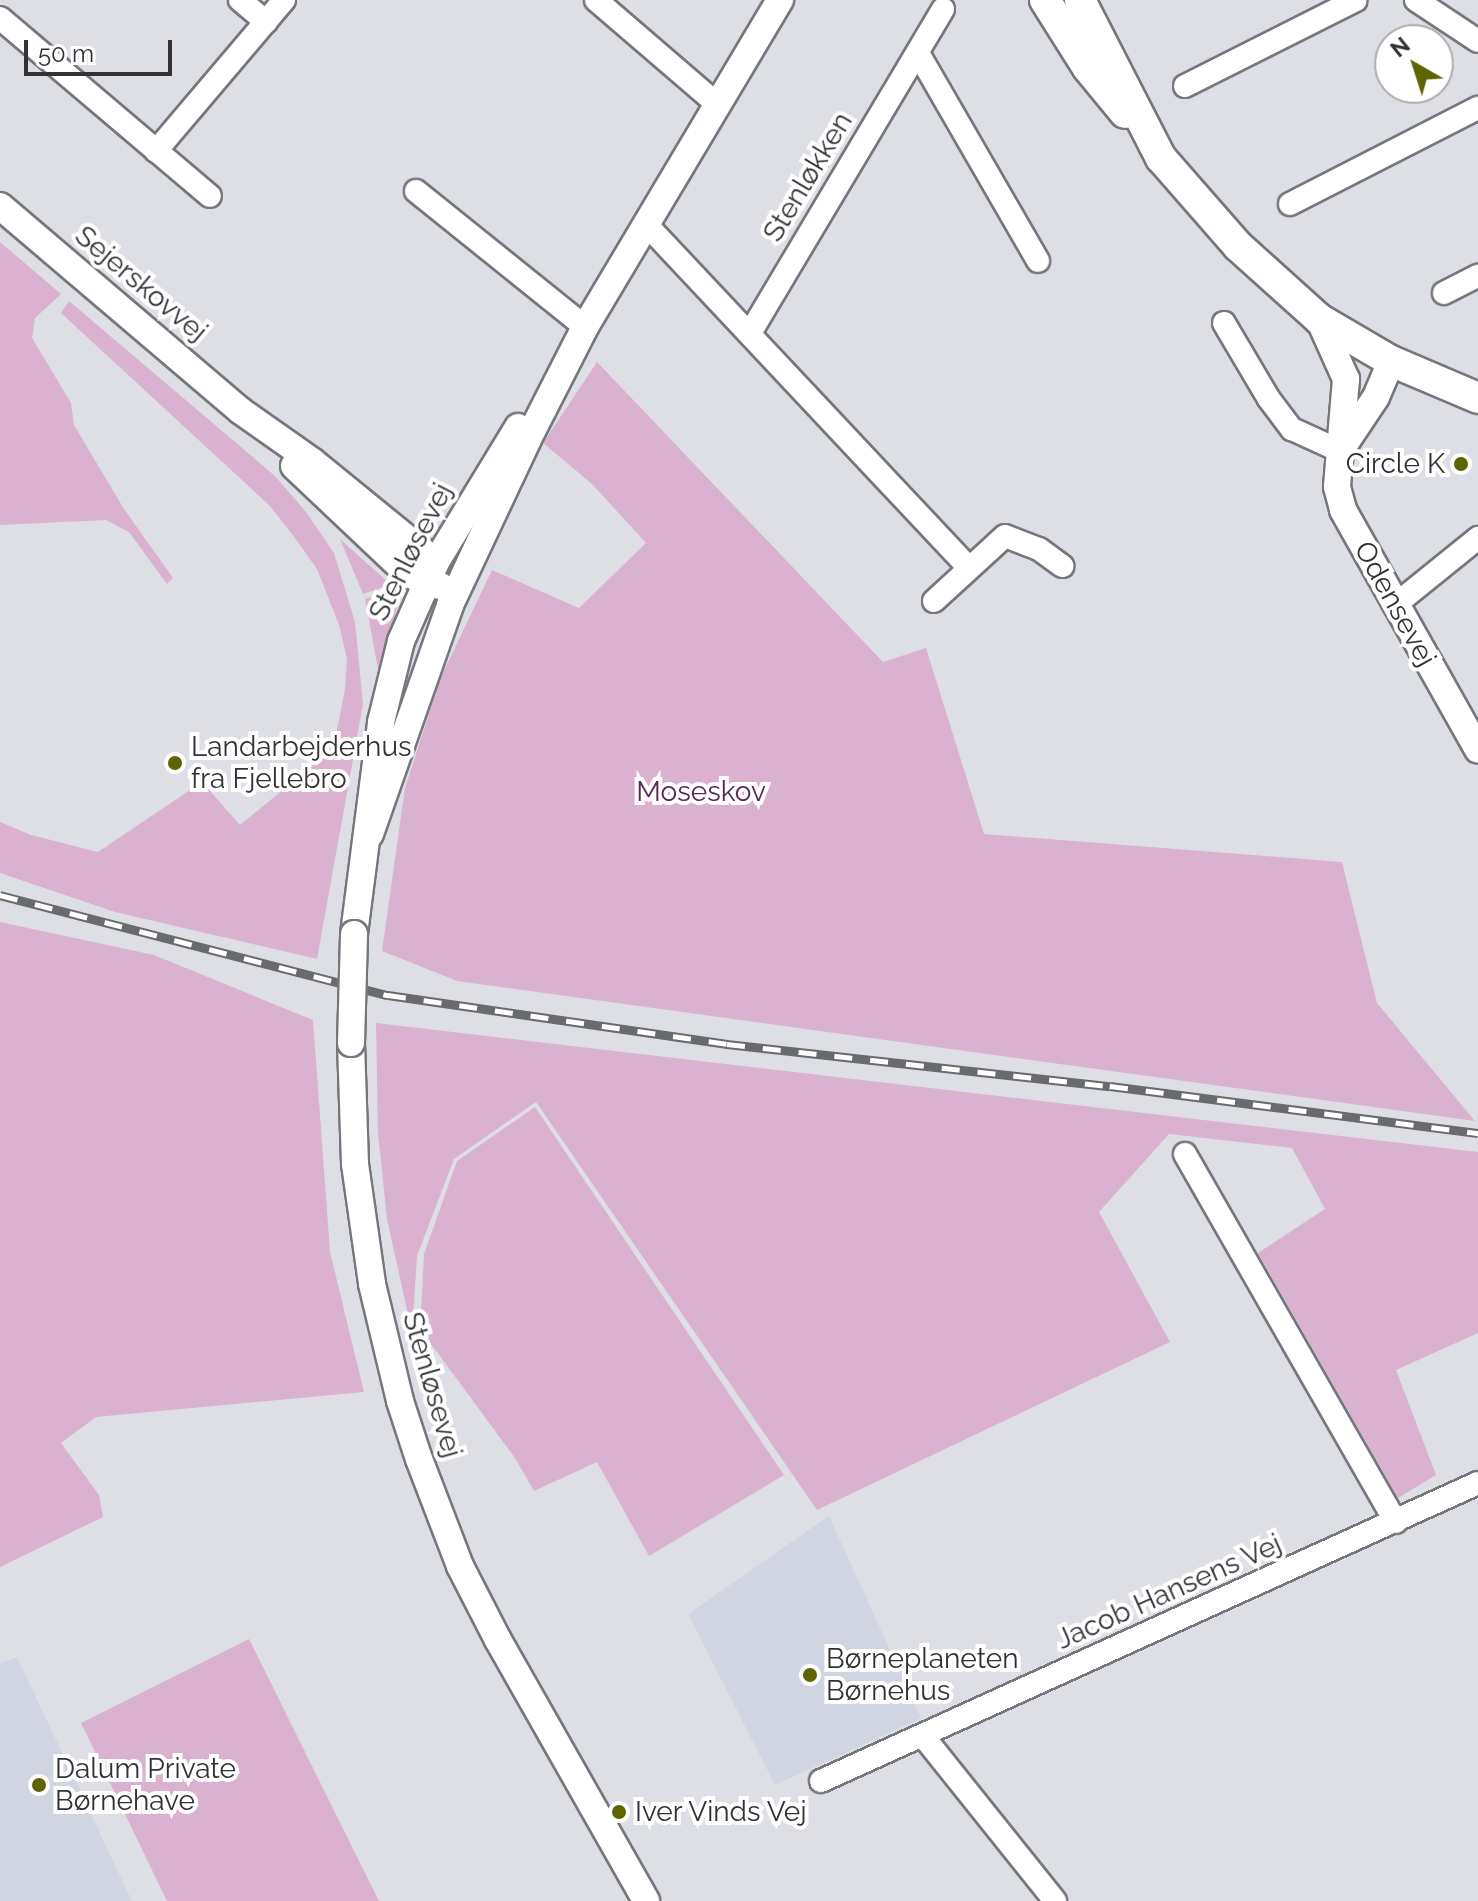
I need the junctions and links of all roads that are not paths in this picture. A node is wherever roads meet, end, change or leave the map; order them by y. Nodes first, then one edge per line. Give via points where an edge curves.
1 (240, 0) edge
2 (284, 0) edge
3 (596, 0) edge
4 (780, 0) edge
5 (1045, 0) edge
6 (1356, 0) edge
7 (1416, 0) edge
8 (618, 7) edge
9 (1082, 7) edge
10 (943, 9) dead end
11 (0, 18) edge
12 (266, 22) junction
13 (1478, 41) edge
14 (918, 53) junction
15 (1185, 86) dead end
16 (717, 104) junction
17 (1478, 108) edge
18 (156, 151) junction
19 (1161, 158) junction
20 (416, 191) dead end
21 (210, 196) dead end
22 (1290, 204) dead end
23 (0, 206) edge
24 (645, 223) junction
25 (1038, 261) dead end
26 (1478, 276) edge
27 (1444, 293) dead end
28 (1319, 319) junction
29 (1224, 323) dead end
30 (585, 327) junction
31 (750, 333) junction
32 (1391, 361) junction
33 (1478, 398) edge
34 (1340, 451) junction
35 (1478, 538) edge
36 (1062, 566) dead end
37 (969, 568) junction
38 (440, 578) junction
39 (934, 601) dead end
40 (1395, 605) junction
41 (1478, 750) edge
42 (1185, 1154) dead end
43 (1478, 1483) edge
44 (1396, 1522) junction
45 (923, 1736) junction
46 (821, 1781) dead end
47 (646, 1901) edge
48 (1055, 1901) edge

1 - 12 street
2 - 12 street
3 - 8 street
4 - 16 street, Stenløsevej
5 - 19 main road via 1088,68
6 - 15 street
7 - 13 street
8 - 16 street
9 - 19 main road
10 - 14 street, Stenløkken
11 - 18 street
12 - 18 street
14 - 25 street
14 - 31 street, Stenløkken
16 - 24 street, Stenløsevej
17 - 22 street
18 - 21 street
19 - 28 main road via 1238,246
20 - 30 street
23 - 38 street, Sejerskovvej via 241,411 312,461
24 - 30 street, Stenløsevej
24 - 31 street
26 - 27 street
28 - 32 main road
28 - 34 street, Odensevej via 1346,379
29 - 34 street via 1292,429
30 - 38 street, Stenløsevej via 506,445
31 - 37 street
32 - 33 main road
32 - 34 street via 1376,397
34 - 40 street, Odensevej via 1337,487 1343,510
35 - 40 street
36 - 37 street via 1039,549 1005,536
37 - 39 street
38 - 47 street, Stenløsevej, bridge via 394,726 354,934 355,1164 372,1284 396,1386 460,1566
40 - 41 street, Odensevej
42 - 44 street
43 - 44 street, Jacob Hansens Vej
44 - 45 street, Jacob Hansens Vej
45 - 46 street, Jacob Hansens Vej
45 - 48 street

